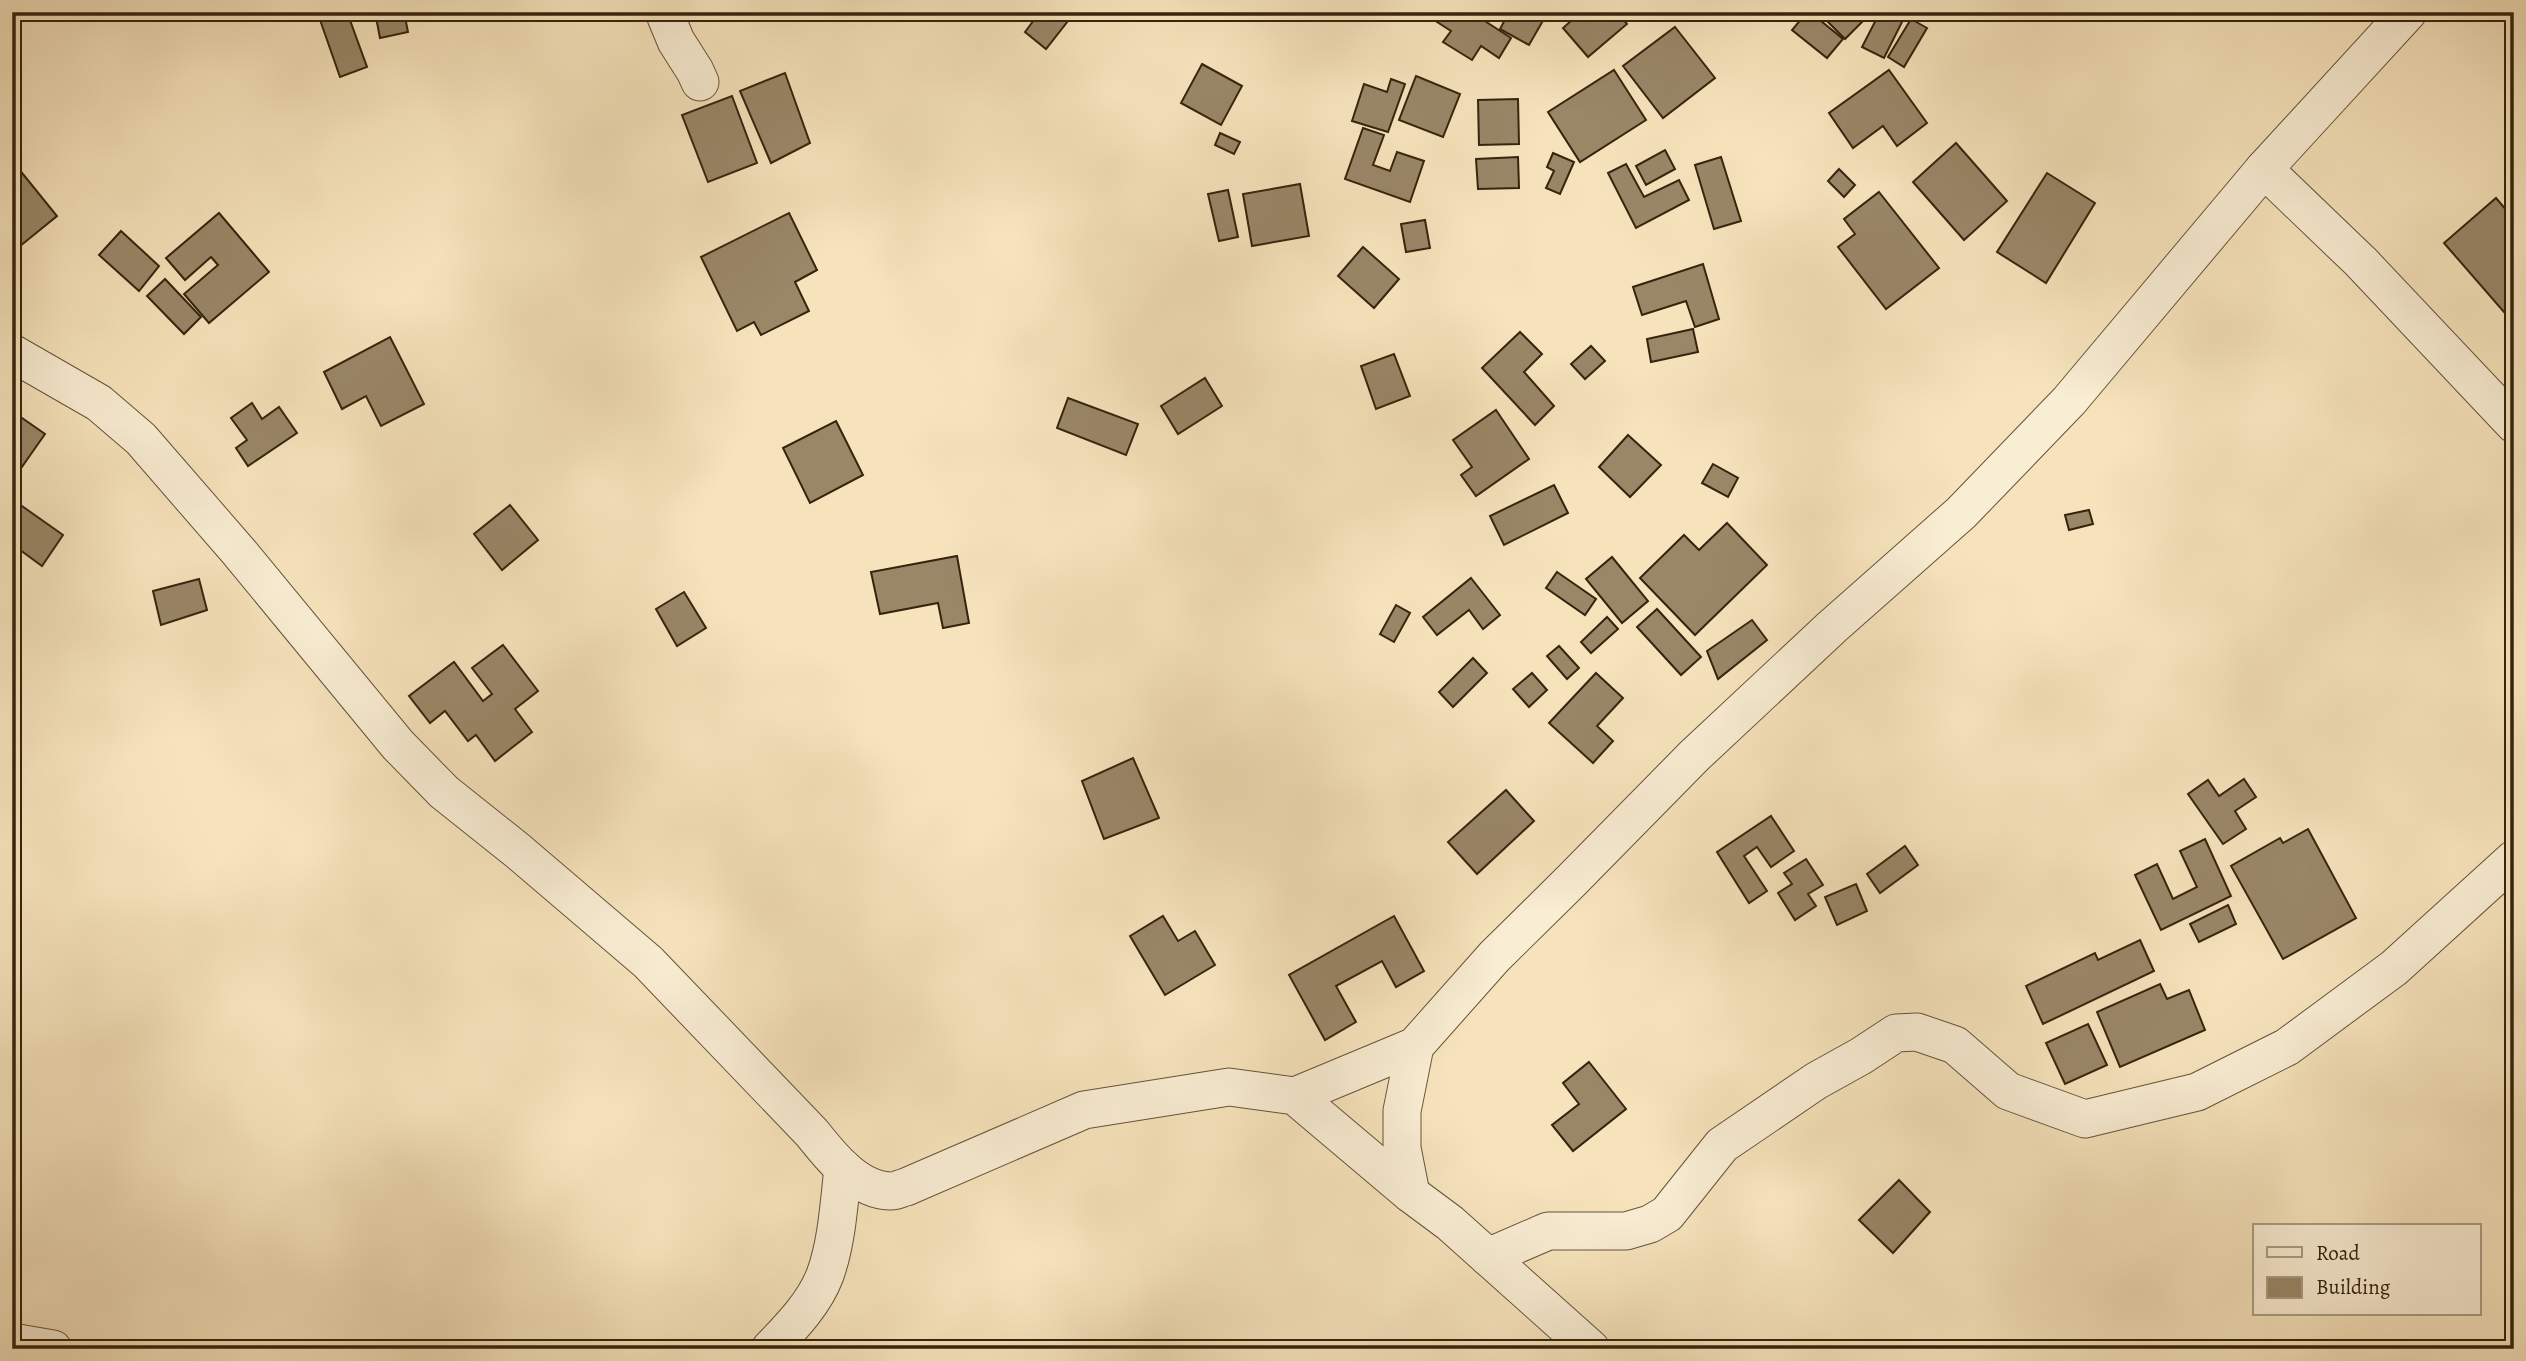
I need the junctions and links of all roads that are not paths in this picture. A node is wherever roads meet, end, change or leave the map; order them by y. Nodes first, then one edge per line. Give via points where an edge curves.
1 (664, 12) edge
2 (2408, 12) edge
3 (700, 82) dead end
4 (2264, 169) junction
5 (12, 353) edge
6 (2514, 424) edge
7 (2514, 859) edge
8 (1415, 1046) junction
9 (1295, 1096) junction
10 (843, 1168) junction
11 (1411, 1194) junction
12 (1488, 1257) junction
13 (12, 1342) edge
14 (53, 1349) edge
15 (770, 1349) edge
16 (1591, 1349) edge

1 - 3 street
2 - 4 street
4 - 6 street via 2361,262
4 - 8 street via 2069,401 1970,503 1694,756 1493,957
5 - 10 street via 99,403 141,439 398,745 444,792 648,962
7 - 12 street via 2394,968 2341,1007 2287,1046 2197,1092 2085,1119 2008,1091 1955,1045 1917,1032 1896,1033 1722,1145 1667,1214 1650,1224 1626,1231 1548,1230
8 - 9 street
8 - 11 street via 1402,1111 1402,1148
9 - 10 street via 1229,1087 1084,1110 890,1192 857,1181
9 - 11 street
10 - 15 street via 825,1276 800,1317
11 - 12 street
12 - 16 street
13 - 14 street

